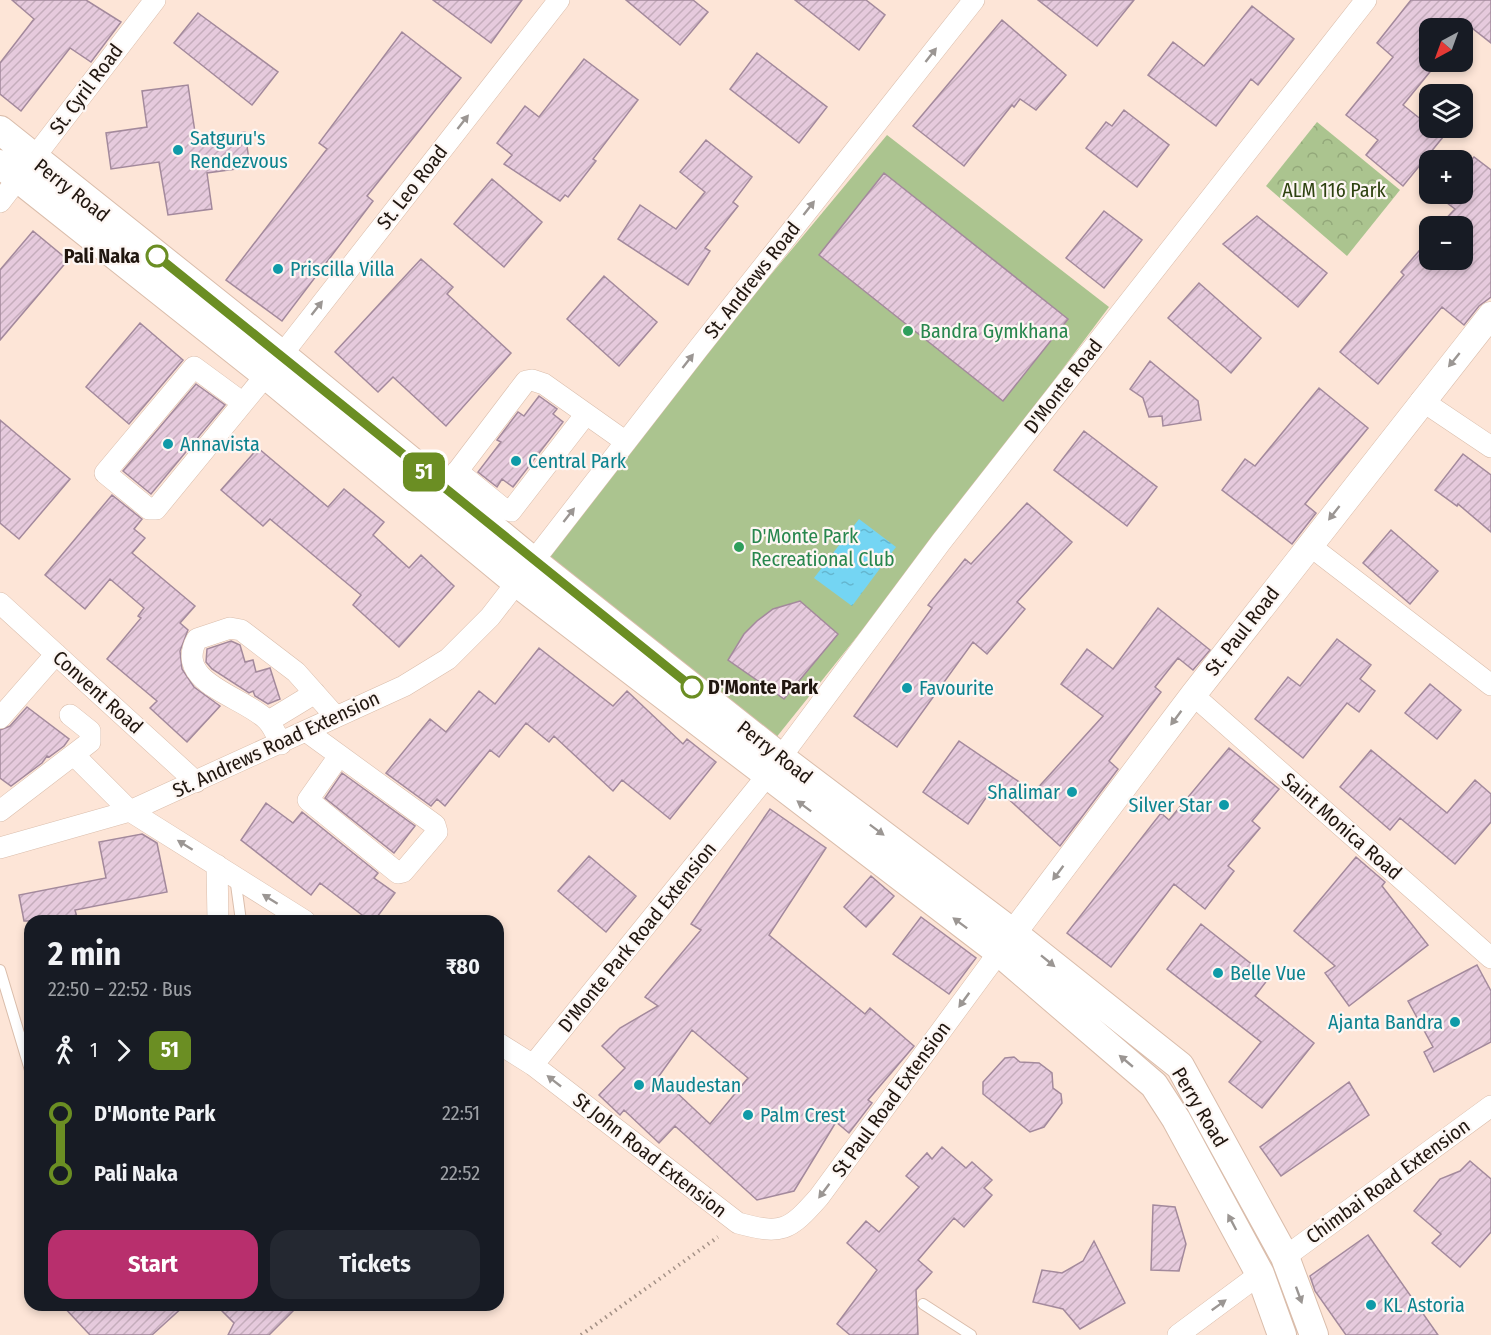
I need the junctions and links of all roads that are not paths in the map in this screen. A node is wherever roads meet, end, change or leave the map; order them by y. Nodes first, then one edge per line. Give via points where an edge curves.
1 (155, 0) edge
2 (559, 0) edge
3 (974, 0) edge
4 (1366, 0) edge
5 (0, 130) edge
6 (17, 167) edge
7 (0, 202) edge
8 (1491, 315) edge
9 (273, 364) junction
10 (1421, 400) junction
11 (243, 403) junction
12 (586, 414) junction
13 (626, 442) junction
14 (1491, 447) edge
15 (443, 490) junction
16 (1309, 545) junction
17 (525, 572) junction
18 (0, 603) edge
19 (56, 654) junction
20 (1491, 685) edge
21 (315, 693) junction
22 (1193, 695) junction
23 (70, 714) dead end
24 (336, 717) junction
25 (0, 718) edge
26 (269, 722) junction
27 (306, 731) junction
28 (281, 744) junction
29 (74, 755) junction
30 (339, 756) junction
31 (773, 767) junction
32 (196, 782) junction
33 (0, 811) edge
34 (130, 811) junction
35 (5, 842) edge
36 (226, 871) junction
37 (219, 915) edge
38 (239, 915) edge
39 (296, 915) edge
40 (1006, 943) junction
41 (1491, 958) edge
42 (0, 970) edge
43 (504, 1047) edge
44 (24, 1050) edge
45 (533, 1065) junction
46 (1491, 1106) edge
47 (772, 1230) joint
48 (1285, 1257) junction
49 (1260, 1274) junction
50 (922, 1304) dead end
51 (1278, 1323) edge
52 (971, 1335) edge
53 (1178, 1335) edge
54 (1314, 1335) edge

1 - 6 street, St. Cyril Road
9 -> 2 street, St. Leo Road
13 -> 3 street, St. Andrews Road
4 - 31 street, D'Monte Road via 941,542
5 - 6 main road, Perry Road
6 - 7 street, St. Cyril Road
6 - 9 main road, Perry Road
8 -> 10 street, St. Paul Road
9 - 11 street, St. Leo Road
9 - 15 main road, Perry Road
10 - 14 street
10 -> 16 street, St. Paul Road
11 - 11 street, St. Leo Road via 153,511 105,473 194,367
12 - 13 street
12 - 15 street via 511,511
12 - 15 street via 544,384 526,381
17 -> 13 street, St. Andrews Road
15 - 17 main road, Perry Road
16 - 20 street
16 - 22 street, St. Paul Road
17 - 24 street, St. Andrews Road Extension via 490,617 448,659 404,686
17 - 31 main road, Perry Road
18 - 19 street, Convent Road
19 - 25 street
19 - 32 street, Convent Road
21 - 24 street
21 - 26 street
21 - 26 street via 296,672 236,627 197,639 191,652 195,670
22 -> 40 street, St. Paul Road
22 - 41 street, Saint Monica Road
23 - 29 street via 92,736
24 - 27 street, St. Andrews Road Extension
26 - 28 street
27 - 28 street, St. Andrews Road Extension
27 - 30 street
28 - 32 street, St. Andrews Road Extension
29 - 33 street
29 - 34 street
30 - 30 street via 435,825 437,832 403,872 398,873 308,800
31 - 40 main road, Perry Road
31 - 45 street, D'Monte Park Road Extension
32 - 34 street, St. Andrews Road Extension
34 - 35 street, St. Andrews Road Extension
36 -> 34 street
36 - 37 street
36 - 38 lane
39 -> 36 street
40 -> 47 street, St Paul Road Extension via 819,1197 796,1223
40 -> 48 main road, Perry Road via 1180,1066
49 -> 40 main road, Perry Road via 1154,1085
42 - 44 lane
43 - 45 street
47 -> 45 street, St John Road Extension via 738,1223
46 - 48 street, Chimbai Road Extension
48 - 49 main road
48 -> 54 main road, Perry Road
49 - 51 main road, Perry Road
53 -> 49 street
50 - 52 lane

